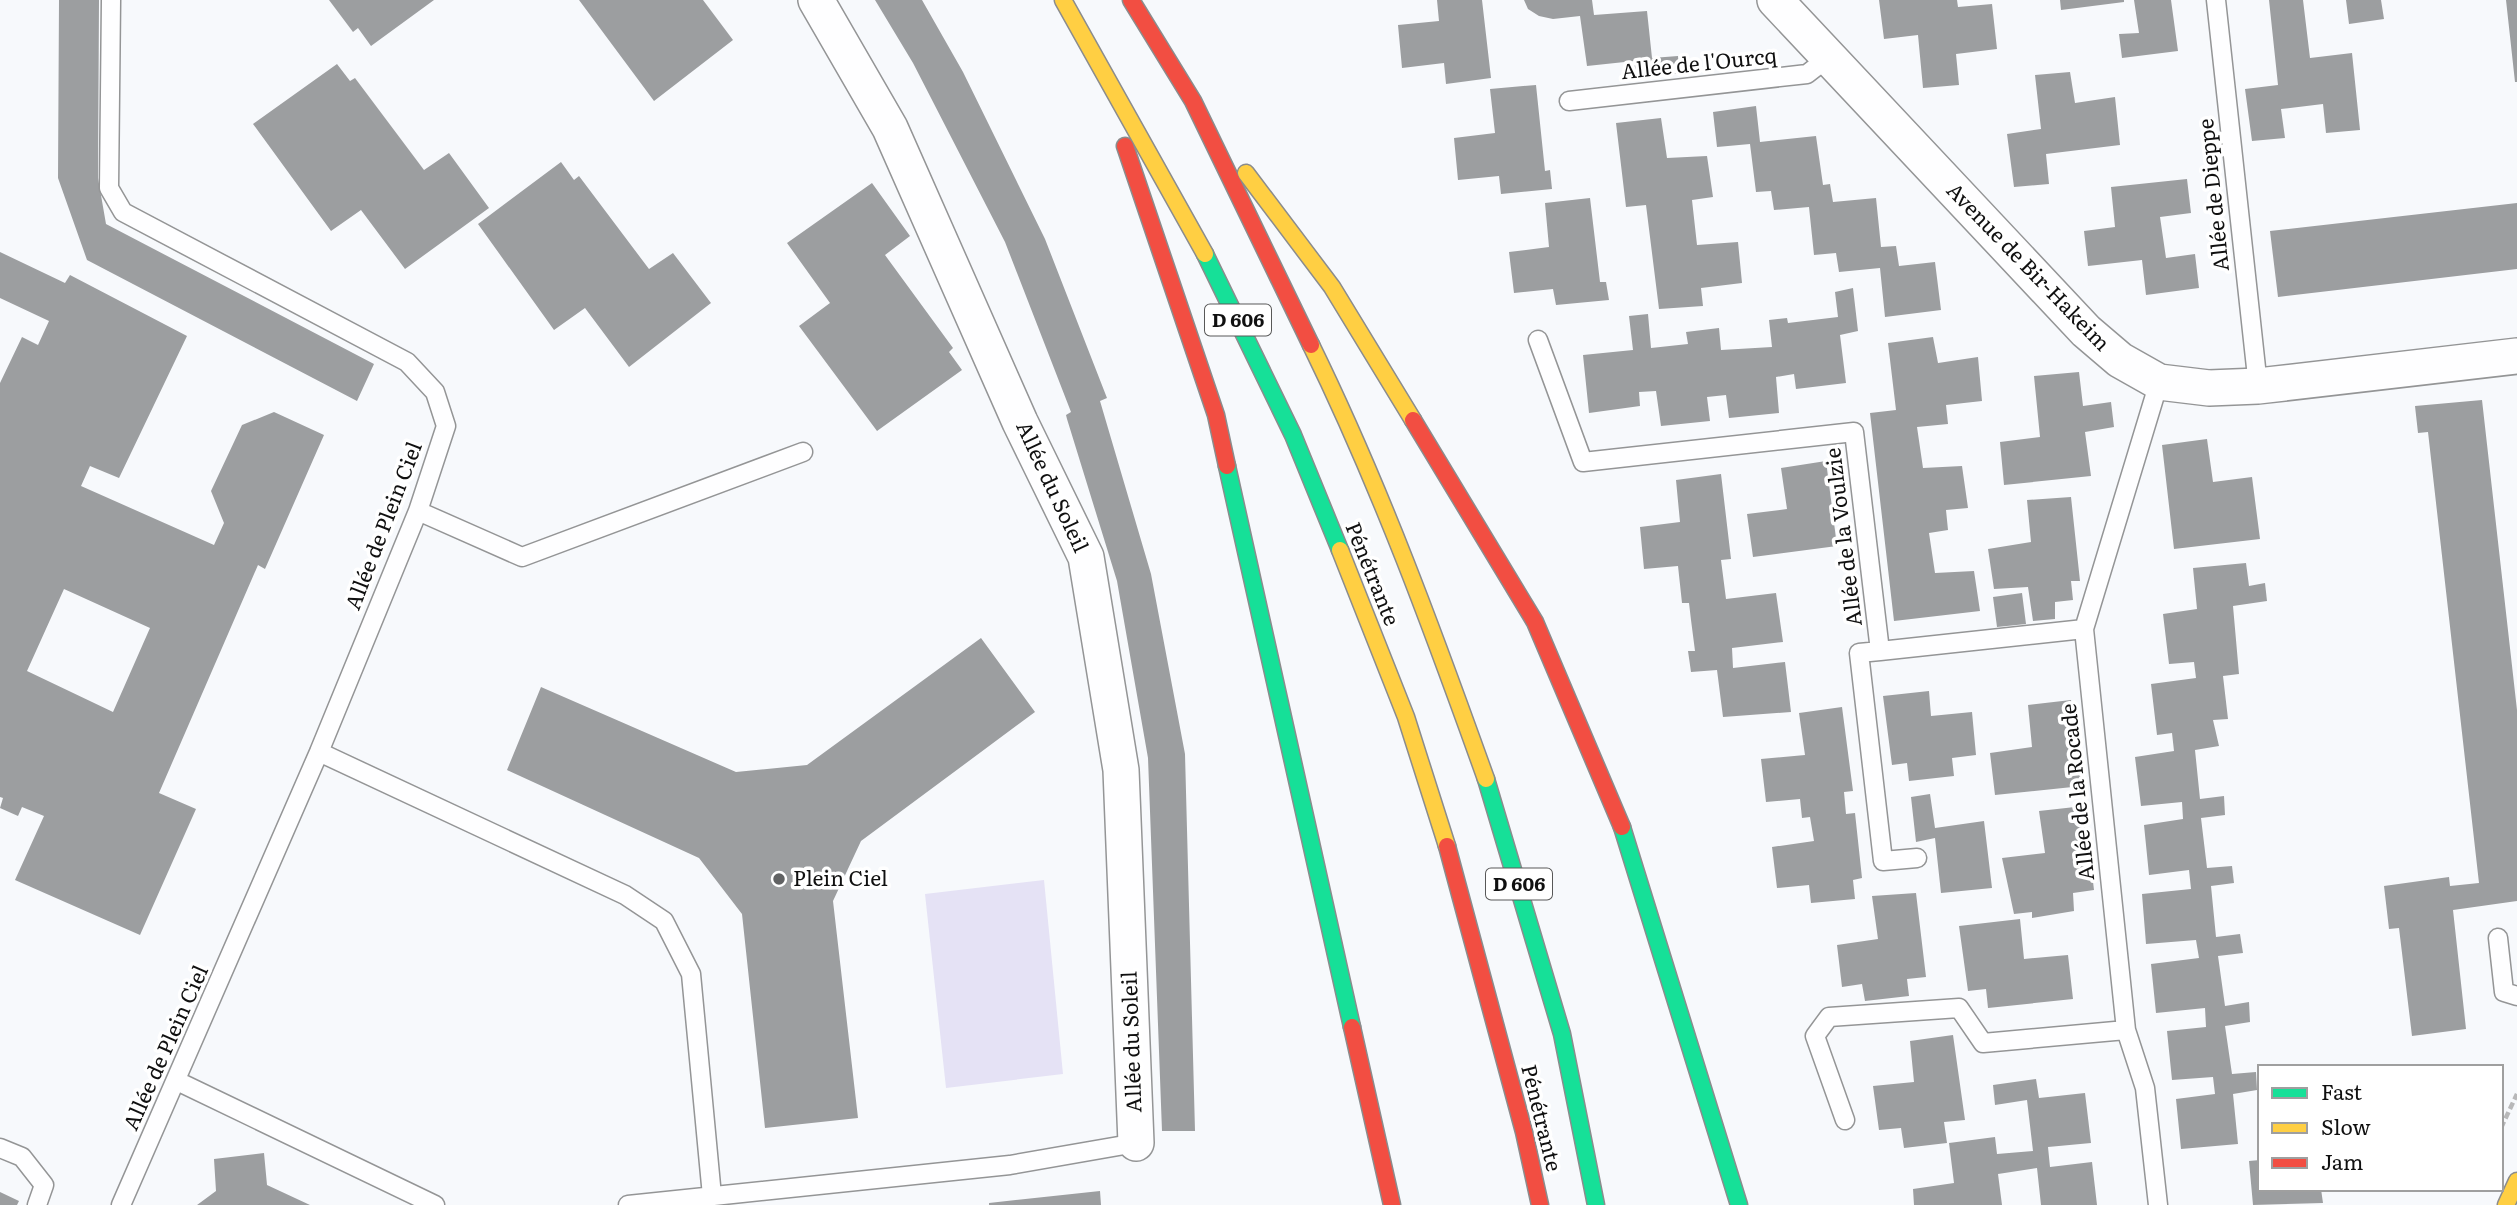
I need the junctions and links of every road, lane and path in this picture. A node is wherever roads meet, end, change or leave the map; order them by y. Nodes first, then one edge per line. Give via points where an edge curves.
1 (111, 0) edge
2 (816, 0) edge
3 (1063, 0) edge
4 (1131, 0) edge
5 (1775, 0) edge
6 (2216, 0) edge
7 (1829, 57) junction
8 (1098, 64) junction
9 (1193, 101) junction
10 (1569, 101) dead end
11 (1538, 340) dead end
12 (2517, 356) edge
13 (2159, 382) junction
14 (2258, 386) junction
15 (803, 452) dead end
16 (418, 511) junction
17 (2084, 629) junction
18 (1880, 651) junction
19 (319, 752) junction
20 (1917, 858) dead end
21 (2498, 938) dead end
22 (2517, 996) edge
23 (2126, 1030) junction
24 (177, 1081) junction
25 (2517, 1094) edge
26 (1846, 1120) dead end
27 (2503, 1124) edge
28 (1136, 1143) joint
29 (0, 1149) edge
30 (2517, 1181) edge
31 (712, 1196) junction
32 (37, 1205) edge
33 (121, 1205) edge
34 (435, 1205) edge
35 (628, 1205) edge
36 (1392, 1205) edge
37 (1540, 1205) edge
38 (1596, 1205) edge
39 (1739, 1205) edge
40 (2158, 1205) edge
41 (2507, 1205) edge

1 - 16 lane, Allée de Plein Ciel via 109,188 123,212 407,362 435,392 446,426
2 - 28 street, Allée du Soleil via 890,128 1020,422 1086,557 1121,770
3 - 8 main road, Pénétrante / D 606
4 - 9 main road, Pénétrante / D 606
5 - 7 street, Avenue de Bir-Hakeim
6 - 14 lane, Allée de Dieppe
7 - 10 lane, Allée de l'Ourcq via 1807,74
7 - 13 street, Avenue de Bir-Hakeim via 2086,331 2120,360
8 - 36 main road via 1216,415
8 - 37 main road, Pénétrante / D 606 via 1224,288 1293,435 1406,717 1495,1021
9 - 38 main road, Pénétrante / D 606 via 1353,431 1412,572 1499,815 1562,1034
9 - 39 main road via 1332,287 1535,622 1623,830
11 - 18 lane, Allée de la Voulzie via 1584,463 1854,432
12 - 14 street, Avenue de Bir-Hakeim
13 - 14 street, Avenue de Bir-Hakeim via 2209,388
13 - 17 lane, Allée de la Rocade
15 - 16 lane via 522,557
16 - 19 lane, Allée de Plein Ciel via 395,589
17 - 18 lane
17 - 23 lane, Allée de la Rocade
18 - 20 lane, Allée de la Voulzie via 1859,653 1883,861
19 - 24 lane, Allée de Plein Ciel
19 - 31 lane via 625,895 664,920 691,974
21 - 22 lane via 2504,992
23 - 26 lane via 1983,1043 1959,1008 1829,1017 1815,1036
23 - 40 lane, Allée de la Rocade via 2145,1088
24 - 33 lane, Allée de Plein Ciel
24 - 34 lane
25 - 27 path
28 - 31 lane via 1010,1165
29 - 32 lane via 22,1157 44,1185
30 - 41 main road
31 - 35 lane

